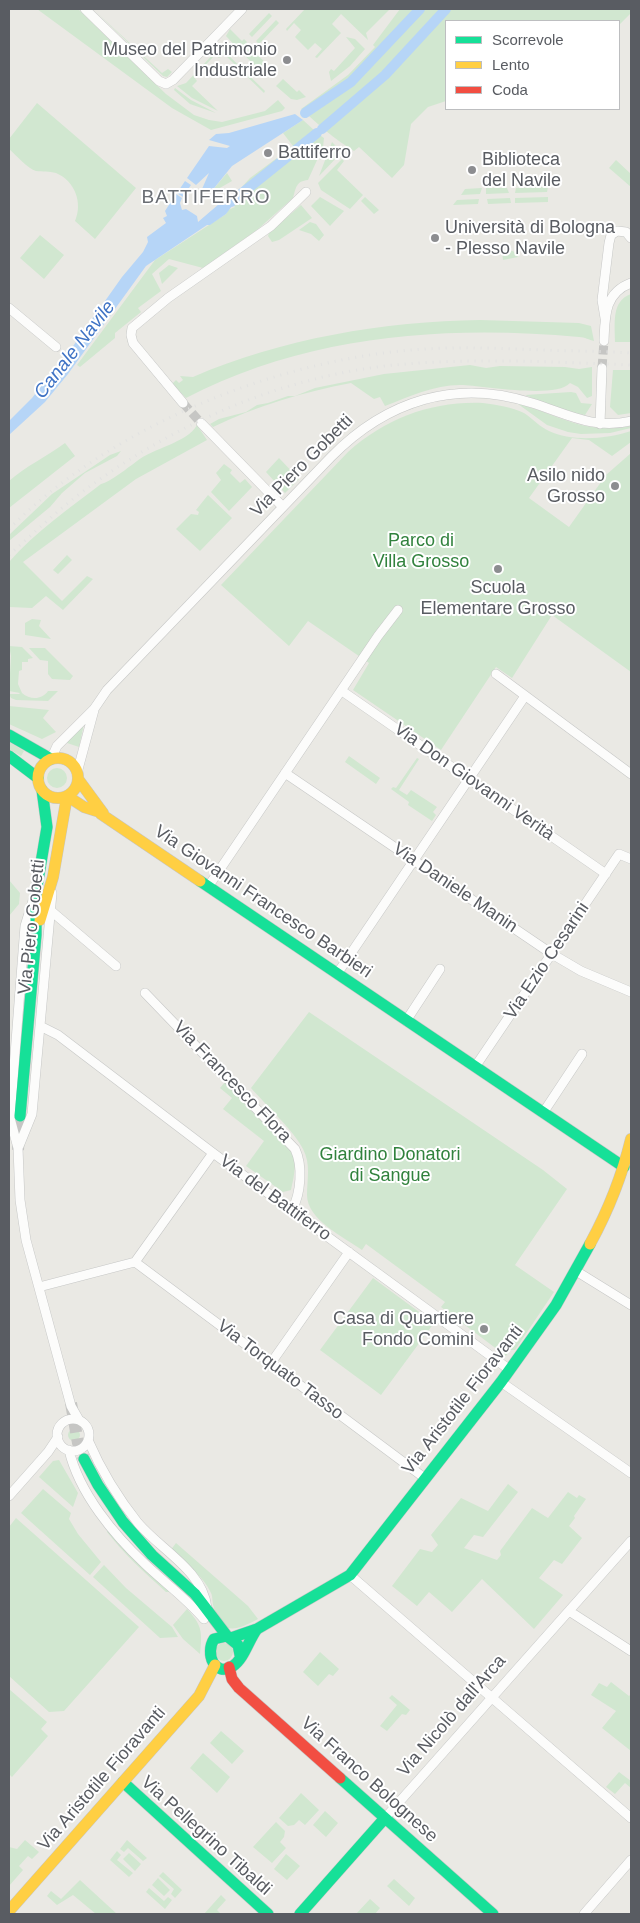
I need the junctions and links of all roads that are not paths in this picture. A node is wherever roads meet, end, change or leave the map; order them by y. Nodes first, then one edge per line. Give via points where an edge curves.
1 (85, 9) edge
2 (242, 9) edge
3 (306, 192) dead end
4 (631, 238) edge
5 (607, 270) junction
6 (628, 284) edge
7 (9, 308) edge
8 (605, 318) junction
9 (604, 341) tunnel mouth
10 (56, 347) dead end
11 (602, 368) tunnel mouth
12 (183, 403) tunnel mouth
13 (631, 421) edge
14 (202, 423) tunnel mouth
15 (600, 424) junction
16 (283, 507) junction
17 (398, 610) dead end
18 (496, 674) dead end
19 (342, 691) junction
20 (525, 696) junction
21 (94, 709) junction
22 (9, 735) edge
23 (9, 756) edge
24 (51, 759) junction
25 (285, 773) junction
26 (631, 774) edge
27 (77, 776) junction
28 (38, 778) junction
29 (470, 778) junction
30 (42, 790) junction
31 (67, 796) junction
32 (87, 808) junction
33 (103, 814) junction
34 (62, 824) junction
35 (631, 859) edge
36 (415, 861) junction
37 (606, 874) junction
38 (52, 877) junction
39 (208, 887) junction
40 (36, 892) junction
41 (50, 910) junction
42 (68, 926) junction
43 (48, 929) junction
44 (36, 935) junction
45 (552, 954) junction
46 (116, 966) dead end
47 (440, 969) dead end
48 (337, 974) junction
49 (145, 992) dead end
50 (631, 992) edge
51 (406, 1020) junction
52 (40, 1026) junction
53 (582, 1054) dead end
54 (475, 1067) junction
55 (544, 1113) junction
56 (20, 1116) tunnel mouth
57 (631, 1140) edge
58 (18, 1148) junction
59 (213, 1153) junction
60 (628, 1170) edge
61 (292, 1210) junction
62 (349, 1252) junction
63 (135, 1262) junction
64 (576, 1272) junction
65 (39, 1288) junction
66 (631, 1305) edge
67 (271, 1363) junction
68 (510, 1370) junction
69 (501, 1382) junction
70 (71, 1406) junction
71 (80, 1420) junction
72 (67, 1421) junction
73 (58, 1436) junction
74 (88, 1440) junction
75 (68, 1450) junction
76 (48, 1452) junction
77 (84, 1459) tunnel mouth
78 (631, 1473) edge
79 (426, 1479) junction
80 (11, 1490) edge
81 (631, 1541) edge
82 (350, 1575) junction
83 (569, 1610) junction
84 (206, 1616) junction
85 (257, 1630) junction
86 (229, 1637) junction
87 (211, 1642) junction
88 (631, 1650) edge
89 (240, 1655) junction
90 (214, 1665) junction
91 (229, 1667) junction
92 (491, 1699) junction
93 (123, 1782) junction
94 (631, 1817) edge
95 (385, 1818) junction
96 (631, 1860) edge
97 (9, 1913) edge
98 (268, 1914) edge
99 (300, 1914) edge
100 (493, 1914) edge
101 (584, 1914) edge

1 - 2 street via 166,84
3 - 12 street via 271,226 168,298 132,328 134,343
4 - 5 street via 621,231 611,236
5 - 6 street via 612,281
5 - 8 street via 603,292
6 - 8 street via 610,299
7 - 10 street
8 - 9 street
11 - 15 street
13 - 15 street, Via Piero Gobetti
14 - 16 street
15 - 16 street, Via Piero Gobetti via 504,396 462,394 429,398 396,410 361,429
16 - 21 street, Via Piero Gobetti via 107,690
17 - 19 street
18 - 20 street
19 - 25 street
19 - 29 street, Via Don Giovanni Verità
20 - 26 street
20 - 29 street
21 - 24 street, Via Piero Gobetti via 57,746
21 - 27 street, Via Piero Gobetti
22 - 24 street
23 - 28 street
24 - 27 street via 69,762
24 - 28 street via 40,768
25 - 36 street, Via Daniele Manin
25 - 39 street
27 - 31 street via 75,789
27 - 33 street, Via Giovanni Francesco Barbieri
28 - 30 street
29 - 36 street
29 - 37 street, Via Don Giovanni Verità
30 - 31 street via 51,797
30 - 40 street, Via Piero Gobetti via 46,827
31 - 32 street, Via Giovanni Francesco Barbieri
31 - 34 street, Via Piero Gobetti
32 - 33 street, Via Giovanni Francesco Barbieri
32 - 34 street via 73,813
33 - 39 street, Via Giovanni Francesco Barbieri
34 - 38 street, Via Piero Gobetti
35 - 37 street, Via Ezio Cesarini via 619,854
36 - 45 street, Via Daniele Manin
36 - 48 street
37 - 45 street, Via Ezio Cesarini
38 - 41 street, Via Piero Gobetti
38 - 44 street
39 - 48 street, Via Giovanni Francesco Barbieri
40 - 44 street
40 - 58 street, Via Piero Gobetti via 25,926 9,1111
41 - 42 street
41 - 43 street, Via Piero Gobetti
42 - 43 street via 60,924
42 - 46 street
43 - 52 street, Via Piero Gobetti
44 - 56 street
45 - 50 street, Via Daniele Manin via 581,972
45 - 54 street, Via Ezio Cesarini
47 - 51 street
48 - 51 street, Via Giovanni Francesco Barbieri
49 - 61 street, Via Francesco Flora via 295,1149 299,1184
51 - 54 street, Via Giovanni Francesco Barbieri
52 - 58 street, Via Piero Gobetti via 32,1116
52 - 59 street, Via del Battiferro via 58,1035
53 - 55 street
54 - 55 street, Via Giovanni Francesco Barbieri
55 - 60 street, Via Giovanni Francesco Barbieri
57 - 60 street, Via Aristotile Fioravanti
58 - 65 street, Via Piero Gobetti via 21,1213
59 - 61 street, Via del Battiferro
59 - 63 street
60 - 64 street, Via Aristotile Fioravanti
61 - 62 street, Via del Battiferro
62 - 67 street
62 - 68 street, Via del Battiferro
63 - 65 street
63 - 67 street, Via Torquato Tasso
64 - 66 street
64 - 68 street, Via Aristotile Fioravanti
65 - 70 street, Via Piero Gobetti
67 - 79 street, Via Torquato Tasso
68 - 69 street, Via Aristotile Fioravanti
69 - 78 street
69 - 79 street, Via Aristotile Fioravanti
70 - 71 street, Via Piero Gobetti
70 - 72 street
71 - 72 street
71 - 74 street via 87,1427
72 - 73 street via 60,1427
73 - 75 street via 60,1444
73 - 76 street
74 - 75 street via 79,1450
74 - 84 street via 107,1478 134,1518 200,1583 205,1595
75 - 76 street
75 - 84 street via 92,1498 119,1536 143,1562
76 - 80 street
77 - 84 street via 125,1526 186,1585
79 - 82 street, Via Aristotile Fioravanti
81 - 83 street, Via Nicolò dall'Arca
82 - 85 street, Via Aristotile Fioravanti
82 - 92 street
83 - 88 street
83 - 92 street, Via Nicolò dall'Arca
84 - 86 street
84 - 87 street
85 - 86 street, Via Aristotile Fioravanti
85 - 89 street, Via Aristotile Fioravanti
86 - 87 street via 218,1637
86 - 89 street via 238,1645
87 - 90 street via 208,1654
89 - 91 street
90 - 91 street
90 - 93 street, Via Aristotile Fioravanti via 199,1696
91 - 95 street, Via Franco Bolognese via 239,1688
92 - 94 street
92 - 95 street, Via Nicolò dall'Arca
93 - 97 street, Via Aristotile Fioravanti
93 - 98 street, Via Pellegrino Tibaldi
95 - 99 street, Via Nicolò dall'Arca
95 - 100 street, Via Franco Bolognese
96 - 101 street

